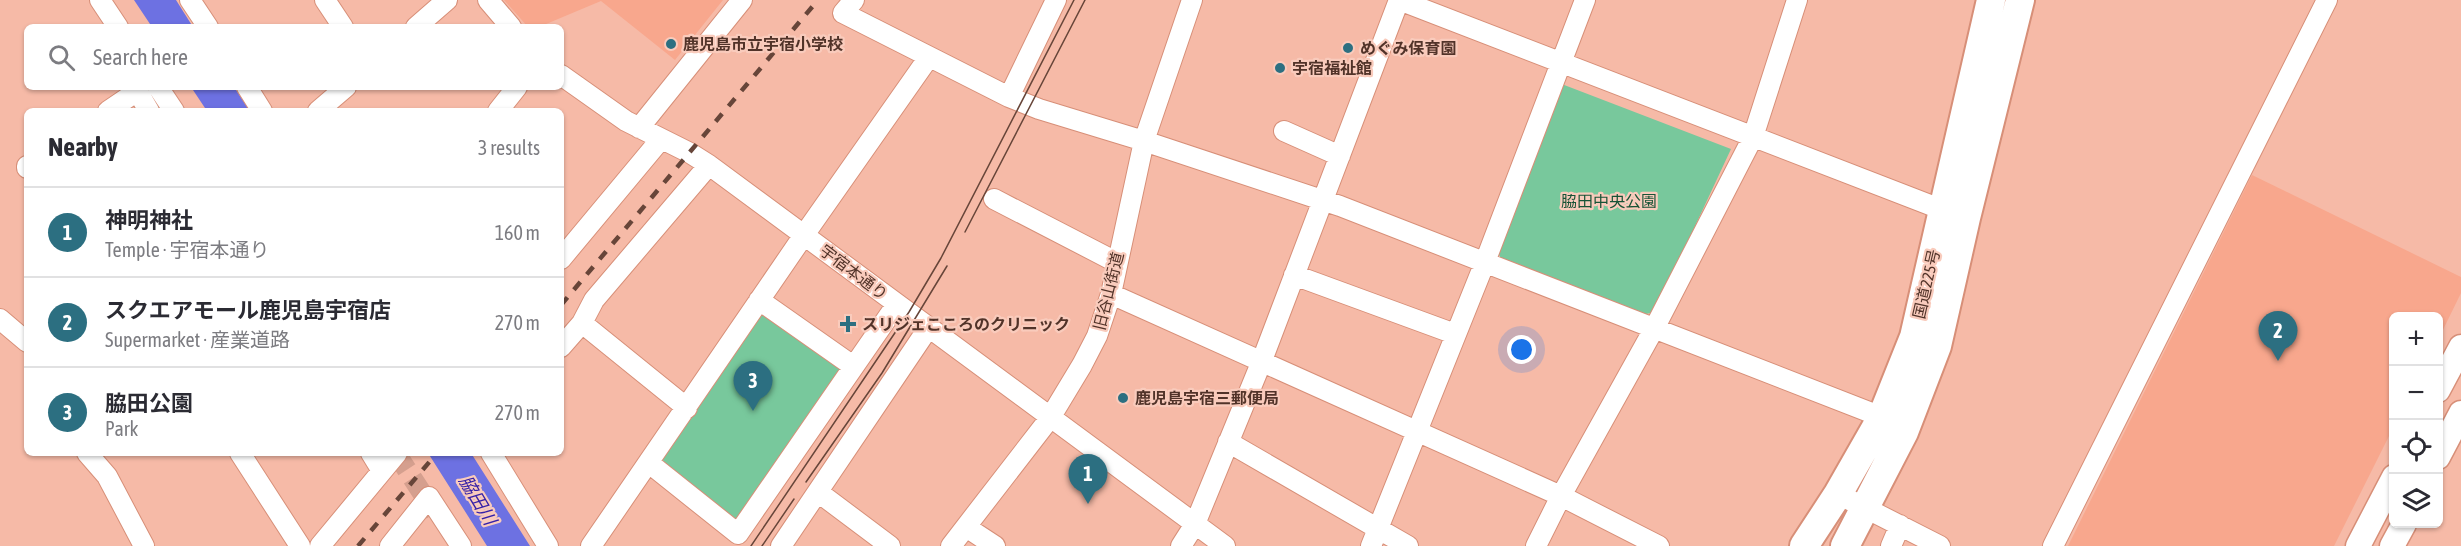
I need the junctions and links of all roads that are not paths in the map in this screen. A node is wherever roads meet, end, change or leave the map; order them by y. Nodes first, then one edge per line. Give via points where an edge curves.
1 (100, 0) edge
2 (190, 0) edge
3 (325, 0) edge
4 (447, 0) edge
5 (488, 0) edge
6 (742, 0) edge
7 (854, 0) edge
8 (1056, 0) edge
9 (1192, 0) edge
10 (1585, 0) edge
11 (1991, 0) edge
12 (2020, 0) edge
13 (2327, 0) edge
14 (1793, 1) edge
15 (109, 24) edge
16 (116, 24) edge
17 (206, 24) edge
18 (341, 24) edge
19 (419, 24) edge
20 (508, 24) edge
21 (929, 57) junction
22 (1561, 64) junction
23 (564, 77) edge
24 (135, 90) edge
25 (137, 90) edge
26 (160, 90) edge
27 (249, 90) edge
28 (342, 90) edge
29 (515, 90) edge
30 (1009, 97) junction
31 (112, 108) edge
32 (147, 108) edge
33 (172, 108) edge
34 (260, 108) edge
35 (322, 108) edge
36 (500, 108) edge
37 (639, 128) junction
38 (1284, 131) dead end
39 (1753, 137) junction
40 (661, 139) junction
41 (1144, 141) junction
42 (1340, 156) junction
43 (709, 165) junction
44 (994, 199) dead end
45 (1323, 200) junction
46 (1943, 210) junction
47 (804, 234) junction
48 (564, 255) edge
49 (1116, 262) junction
50 (1485, 262) junction
51 (1294, 275) junction
52 (1111, 294) junction
53 (759, 300) junction
54 (897, 304) junction
55 (0, 319) edge
56 (582, 323) junction
57 (929, 327) junction
58 (1655, 327) junction
59 (1455, 334) junction
60 (24, 339) edge
61 (564, 344) edge
62 (2461, 347) edge
63 (1261, 363) junction
64 (853, 366) junction
65 (2443, 382) edge
66 (687, 408) junction
67 (2461, 413) edge
68 (1882, 417) junction
69 (1050, 418) junction
70 (1416, 430) junction
71 (1228, 442) junction
72 (2443, 448) edge
73 (90, 456) edge
74 (242, 456) edge
75 (373, 456) edge
76 (394, 456) edge
77 (493, 456) edge
78 (649, 463) junction
79 (382, 471) junction
80 (2389, 487) edge
81 (818, 492) junction
82 (1838, 494) junction
83 (1561, 496) junction
84 (1866, 508) junction
85 (1195, 524) junction
86 (1900, 525) junction
87 (966, 527) junction
88 (2402, 528) edge
89 (1375, 538) edge
90 (144, 546) edge
91 (300, 546) edge
92 (320, 546) edge
93 (390, 546) edge
94 (461, 546) edge
95 (548, 546) edge
96 (591, 546) edge
97 (781, 546) edge
98 (890, 546) edge
99 (951, 546) edge
100 (995, 546) edge
101 (1181, 546) edge
102 (1225, 546) edge
103 (1408, 546) edge
104 (1536, 546) edge
105 (1659, 546) edge
106 (1804, 546) edge
107 (1845, 546) edge
108 (1891, 546) edge
109 (1940, 546) edge
110 (2053, 546) edge
111 (2358, 546) edge
112 (2392, 546) edge

1 - 15 street
1 - 16 street
2 - 17 street
3 - 18 street
4 - 19 street
5 - 20 street
6 - 37 street
7 - 21 street via 843,14
8 - 30 street
9 - 41 street, 旧谷山街道
10 - 22 street
11 - 46 highway, 国道225号
12 - 84 highway, 国道225号 via 1937,346 1904,432
13 - 110 street
14 - 39 street
21 - 30 street
21 - 47 street
22 - 39 street
22 - 42 street via 1400,0
22 - 50 street
23 - 37 street, 宇宿本通り
24 - 31 street
25 - 32 street
26 - 33 street
27 - 34 street
28 - 35 street
29 - 36 street
30 - 41 street
37 - 40 street, 宇宿本通り
38 - 42 street
39 - 46 street
39 - 58 street
40 - 43 street, 宇宿本通り
40 - 48 street
41 - 45 street
41 - 49 street, 旧谷山街道
42 - 45 street
43 - 47 street, 宇宿本通り
43 - 56 street via 594,300
44 - 49 street
45 - 50 street
45 - 51 street
46 - 68 highway, 国道225号 via 1914,337
47 - 53 street
47 - 54 street, 宇宿本通り
49 - 52 street, 旧谷山街道
50 - 58 street
50 - 59 street
51 - 59 street
51 - 63 street
52 - 63 street
52 - 69 street, 旧谷山街道 via 1097,336
53 - 64 street
53 - 66 street
54 - 57 street, 宇宿本通り
54 - 64 street
55 - 60 street
56 - 61 street
56 - 66 street
57 - 69 street, 宇宿本通り
57 - 81 street
58 - 68 street
58 - 83 street
59 - 70 street
62 - 65 main road
63 - 70 street
63 - 71 street
64 - 78 street via 738,534
66 - 78 street
67 - 72 main road
68 - 82 highway, 国道225号
69 - 85 street, 宇宿本通り
69 - 87 street, 旧谷山街道
70 - 83 street
70 - 89 street
71 - 85 street
71 - 89 street
73 - 90 street via 107,476
74 - 91 street
75 - 79 street
76 - 79 street
77 - 95 street
78 - 96 street
79 - 92 street
80 - 111 main road
81 - 97 street
81 - 98 street
82 - 84 street
82 - 106 highway, 国道225号
83 - 104 street
83 - 105 street
84 - 86 street
84 - 107 highway, 国道225号
85 - 101 street
85 - 102 street, 宇宿本通り
86 - 108 street
86 - 109 street
87 - 99 street, 旧谷山街道
87 - 100 street
88 - 112 main road
89 - 103 street
93 - 94 street via 429,497

